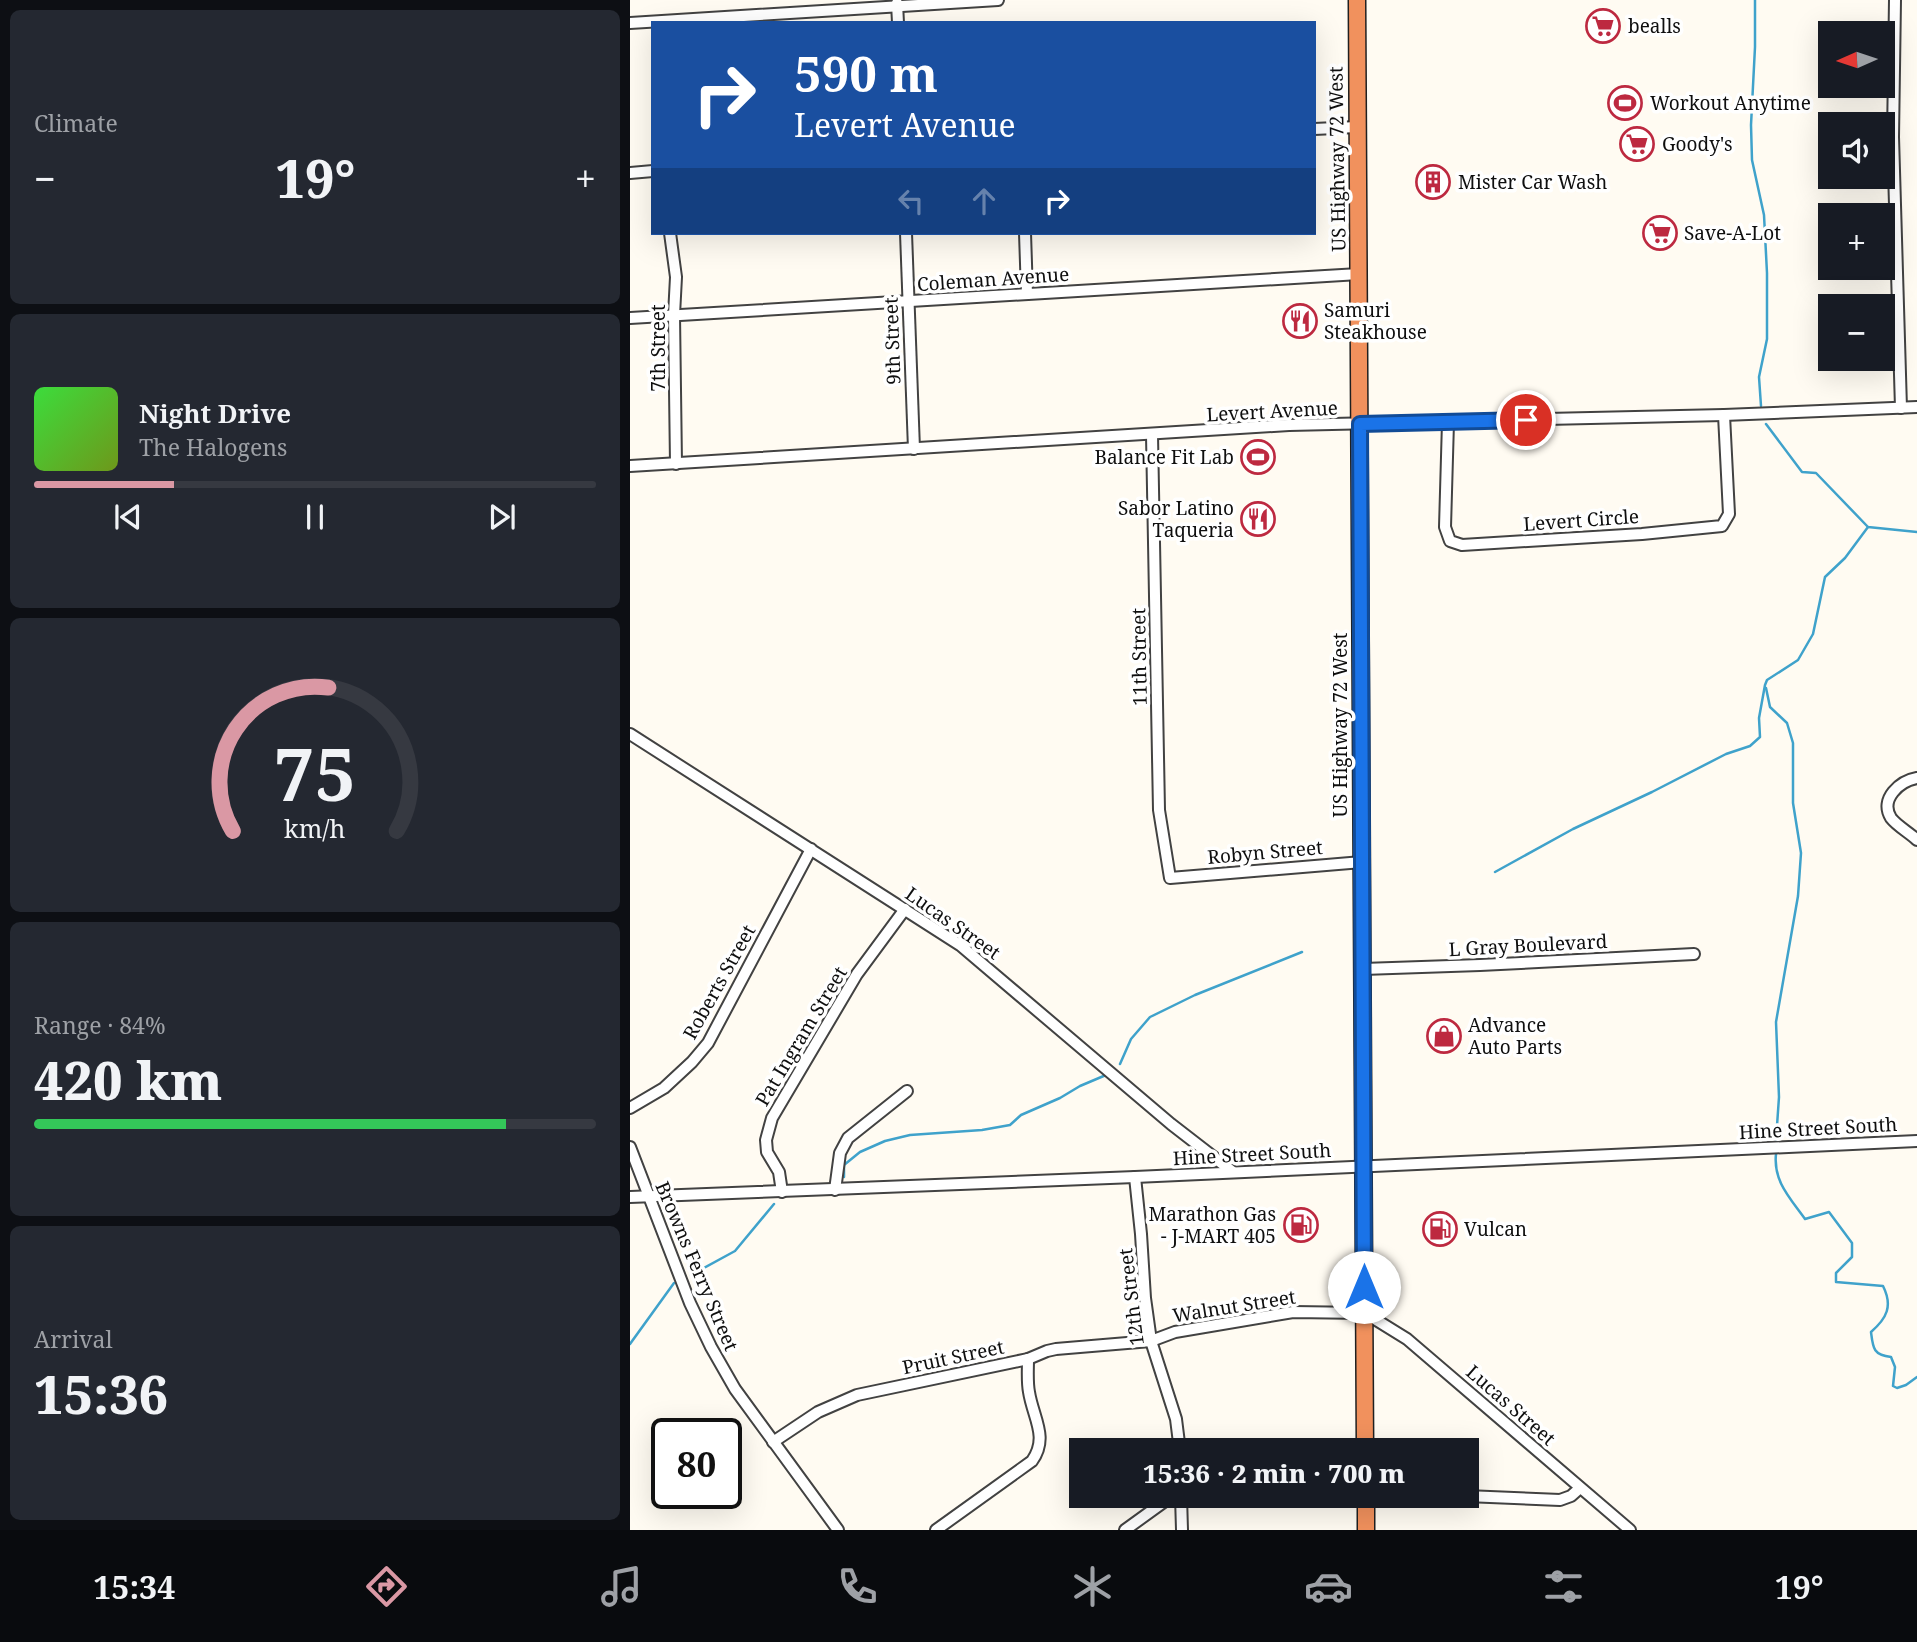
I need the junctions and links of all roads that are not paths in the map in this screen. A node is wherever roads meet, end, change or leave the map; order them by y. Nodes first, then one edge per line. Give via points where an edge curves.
1 (998, 0) edge
2 (1357, 0) edge
3 (1895, 0) edge
4 (897, 3) edge
5 (672, 21) edge
6 (898, 21) edge
7 (651, 22) edge
8 (630, 23) edge
9 (1357, 127) junction
10 (1316, 129) edge
11 (651, 171) edge
12 (630, 173) edge
13 (670, 235) edge
14 (906, 235) edge
15 (1026, 235) edge
16 (1359, 274) junction
17 (1027, 294) junction
18 (908, 302) junction
19 (674, 315) junction
20 (630, 318) edge
21 (1917, 407) edge
22 (1902, 408) junction
23 (1724, 415) junction
24 (1448, 422) junction
25 (1360, 424) junction
26 (1152, 435) junction
27 (914, 449) junction
28 (677, 464) junction
29 (630, 466) edge
30 (630, 734) edge
31 (1917, 778) edge
32 (1917, 840) edge
33 (811, 849) junction
34 (1362, 862) junction
35 (1170, 877) joint
36 (905, 909) junction
37 (1694, 954) dead end
38 (1363, 969) junction
39 (907, 1091) dead end
40 (630, 1108) edge
41 (1917, 1141) edge
42 (630, 1147) edge
43 (1364, 1167) junction
44 (1233, 1172) junction
45 (1135, 1177) junction
46 (835, 1190) junction
47 (782, 1192) junction
48 (630, 1197) edge
49 (648, 1197) junction
50 (1364, 1313) junction
51 (1152, 1341) junction
52 (1028, 1359) junction
53 (1178, 1438) edge
54 (1365, 1438) edge
55 (773, 1442) junction
56 (1580, 1488) junction
57 (1479, 1497) edge
58 (1155, 1508) edge
59 (1181, 1508) edge
60 (1366, 1508) edge
61 (838, 1530) edge
62 (936, 1530) edge
63 (1125, 1530) edge
64 (1182, 1530) edge
65 (1366, 1530) edge
66 (1630, 1530) edge

1 - 4 street
2 - 9 highway, US Highway 72 West
3 - 22 street via 1893,137
4 - 5 street
4 - 6 street
7 - 8 street
9 - 10 street
9 - 16 highway, US Highway 72 West
11 - 12 street
13 - 19 street, 7th Street via 676,277
14 - 18 street, 9th Street
15 - 17 street
16 - 17 street, Coleman Avenue
16 - 25 highway, US Highway 72 West
17 - 18 street, Coleman Avenue
18 - 19 street, Coleman Avenue
18 - 27 street, 9th Street
19 - 20 street, Coleman Avenue
19 - 28 street, 7th Street
21 - 22 street, Levert Avenue
22 - 23 street, Levert Avenue
23 - 24 street, Levert Avenue
23 - 24 street, Levert Circle via 1729,514 1723,526 1462,545 1450,541 1444,527
24 - 25 street, Levert Avenue
25 - 26 street, Levert Avenue
25 - 34 highway, US Highway 72 West
26 - 27 street, Levert Avenue
26 - 35 street, 11th Street via 1160,810
27 - 28 street, Levert Avenue
28 - 29 street, Levert Avenue
30 - 33 street, Lucas Street
31 - 32 street via 1899,785 1888,806 1891,818
33 - 36 street, Lucas Street
33 - 40 street, Roberts Street via 708,1043 664,1088
34 - 35 street, Robyn Street
34 - 38 highway, US Highway 72 West
36 - 44 street, Lucas Street via 960,945
36 - 47 street, Pat Ingram Street via 857,974 772,1118 766,1140
37 - 38 street, L Gray Boulevard
38 - 43 highway, US Highway 72 West
39 - 46 street via 848,1138 840,1153
41 - 43 street, Hine Street South
42 - 49 street, Browns Ferry Street
43 - 44 street, Hine Street South
43 - 50 highway, US Highway 72 West
44 - 45 street, Hine Street South
45 - 46 street, Hine Street South
45 - 51 street, 12th Street
46 - 47 street, Hine Street South
47 - 49 street, Hine Street South
48 - 49 street, Hine Street South
49 - 55 street, Browns Ferry Street via 710,1347
50 - 51 street, Walnut Street via 1293,1312 1175,1332
50 - 54 highway, US Highway 72 West
50 - 56 street, Lucas Street via 1407,1339
51 - 52 street, Pruit Street via 1056,1349
51 - 53 street, 12th Street
52 - 55 street, Pruit Street via 857,1395 818,1412
52 - 62 street via 1039,1451 1032,1461
55 - 61 street, Browns Ferry Street
56 - 57 street via 1560,1500
56 - 66 street, Lucas Street
58 - 63 street
59 - 64 street
60 - 65 highway

